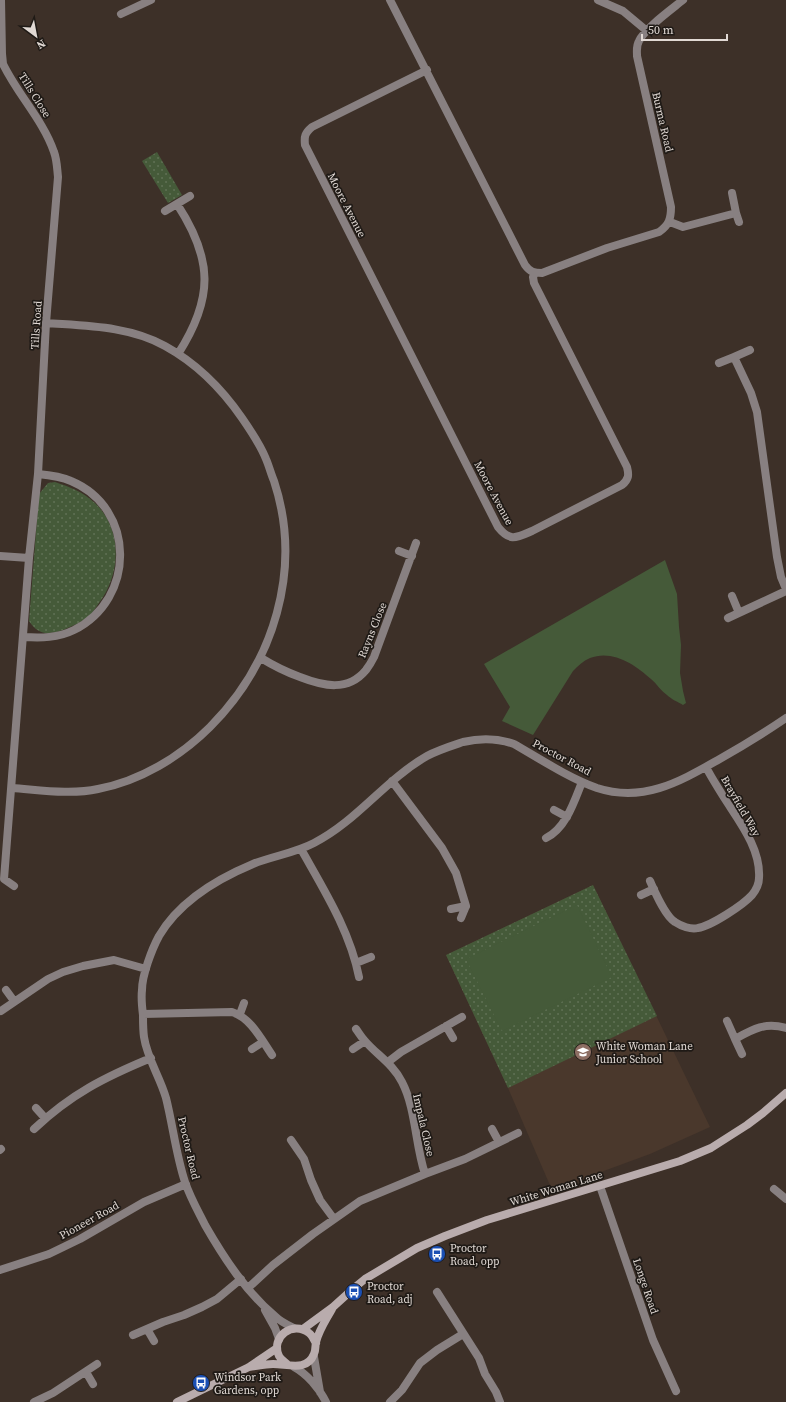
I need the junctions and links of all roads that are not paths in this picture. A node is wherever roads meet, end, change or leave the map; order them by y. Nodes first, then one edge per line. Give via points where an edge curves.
1 (1, 0) edge
2 (151, 0) edge
3 (390, 0) edge
4 (598, 0) edge
5 (683, 0) edge
6 (120, 14) dead end
7 (647, 31) junction
8 (427, 70) junction
9 (58, 177) joint
10 (732, 192) dead end
11 (190, 196) dead end
12 (177, 204) junction
13 (165, 211) dead end
14 (736, 213) junction
15 (670, 222) junction
16 (738, 222) dead end
17 (534, 273) junction
18 (46, 323) junction
19 (750, 350) dead end
20 (178, 354) junction
21 (734, 356) junction
22 (719, 363) dead end
23 (38, 474) junction
24 (416, 543) dead end
25 (399, 551) dead end
26 (0, 556) edge
27 (412, 556) junction
28 (29, 558) junction
29 (786, 590) edge
30 (732, 596) dead end
31 (740, 613) junction
32 (728, 618) dead end
33 (24, 637) junction
34 (261, 658) junction
35 (786, 718) edge
36 (706, 767) junction
37 (392, 781) junction
38 (582, 782) junction
39 (12, 788) junction
40 (554, 810) dead end
41 (567, 817) junction
42 (546, 838) dead end
43 (301, 849) junction
44 (2, 880) edge
45 (650, 881) dead end
46 (14, 886) dead end
47 (654, 889) junction
48 (641, 895) dead end
49 (466, 906) junction
50 (451, 909) dead end
51 (461, 918) dead end
52 (371, 957) dead end
53 (356, 963) junction
54 (146, 969) junction
55 (359, 977) dead end
56 (6, 990) dead end
57 (14, 1001) junction
58 (244, 1003) dead end
59 (1, 1011) edge
60 (143, 1014) junction
61 (240, 1014) junction
62 (462, 1017) dead end
63 (727, 1021) dead end
64 (446, 1026) junction
65 (356, 1028) dead end
66 (786, 1028) edge
67 (453, 1038) dead end
68 (735, 1038) junction
69 (365, 1041) junction
70 (263, 1042) junction
71 (252, 1049) dead end
72 (353, 1049) dead end
73 (742, 1054) dead end
74 (272, 1055) dead end
75 (151, 1058) junction
76 (388, 1062) junction
77 (786, 1093) edge
78 (36, 1108) dead end
79 (45, 1118) junction
80 (34, 1129) dead end
81 (492, 1130) dead end
82 (518, 1133) dead end
83 (291, 1140) dead end
84 (499, 1142) junction
85 (425, 1174) junction
86 (186, 1184) junction
87 (600, 1186) junction
88 (774, 1189) dead end
89 (786, 1198) edge
90 (334, 1219) junction
91 (0, 1270) edge
92 (241, 1279) junction
93 (248, 1288) junction
94 (437, 1292) dead end
95 (258, 1300) junction
96 (334, 1307) junction
97 (299, 1328) junction
98 (147, 1329) junction
99 (463, 1334) junction
100 (133, 1335) dead end
101 (279, 1339) junction
102 (154, 1341) dead end
103 (316, 1343) junction
104 (277, 1348) junction
105 (314, 1357) junction
106 (97, 1364) dead end
107 (291, 1366) junction
108 (249, 1367) junction
109 (86, 1372) junction
110 (93, 1384) dead end
111 (676, 1391) dead end
112 (321, 1392) junction
113 (34, 1402) edge
114 (177, 1402) edge
115 (326, 1402) edge
116 (390, 1402) edge
117 (500, 1402) edge

1 - 9 street, Tills Close via 3,64 46,135 57,161
2 - 6 street
3 - 8 street, Moore Avenue
4 - 7 street via 623,11
5 - 7 street, Burma Road
7 - 15 street, Burma Road via 636,48 671,207
8 - 17 street, Moore Avenue via 525,265
8 - 17 street, Moore Avenue via 312,127 306,132 305,146 498,527 512,538 520,537 622,485 629,474 536,287
9 - 18 street, Tills Road
10 - 14 street
11 - 12 street
12 - 13 street
12 - 20 street via 199,247 205,279 204,296 196,320
14 - 15 street via 683,226
14 - 16 street
15 - 17 street via 659,232 607,248 542,273
18 - 20 street via 112,329 142,336
18 - 23 street, Tills Road
19 - 21 street
20 - 34 street via 212,382 232,403 266,459 278,493 286,553 279,607
21 - 22 street
21 - 29 street via 757,412 777,557
23 - 28 street, Tills Road
23 - 33 street via 71,481 99,500 116,529 120,563 117,580 110,595 101,610 88,621 58,636
24 - 27 street, Rayns Close
25 - 27 street
26 - 28 street
27 - 34 street, Rayns Close via 374,657 366,670 356,679 342,685 315,683 276,668
28 - 33 street, Tills Road
29 - 31 street
30 - 31 street
31 - 32 street
33 - 39 street, Tills Road
34 - 39 street via 224,714 194,742 150,770 97,790
35 - 36 street, Proctor Road
36 - 38 street, Proctor Road via 667,786 634,793 615,792
36 - 47 street, Brayfield Way via 746,831 756,857 759,878 757,887 742,904 707,926 697,929 673,922
37 - 38 street, Proctor Road via 428,755 450,746 475,739 496,739 514,744
37 - 43 street, Proctor Road via 338,829
37 - 49 street via 442,848 456,873
38 - 41 street
39 - 44 street, Tills Road
40 - 41 street
41 - 42 street
43 - 53 street via 346,932
43 - 54 street, Proctor Road via 242,869 208,887 188,902 160,936 151,952
44 - 46 street, Tills Road
45 - 47 street, Brayfield Way
47 - 48 street
49 - 50 street
49 - 51 street
52 - 53 street
53 - 55 street
54 - 57 street via 114,960 83,966 48,979
54 - 60 street, Proctor Road via 142,988
56 - 57 street
57 - 59 street
58 - 61 street
60 - 61 street
60 - 75 street, Proctor Road via 144,1038
61 - 70 street
62 - 64 street
63 - 68 street
64 - 67 street
64 - 76 street
65 - 69 street, Impala Close
66 - 68 street via 772,1024 753,1029
68 - 73 street
69 - 72 street
69 - 76 street, Impala Close
70 - 71 street
70 - 74 street
75 - 79 street via 95,1083
75 - 86 street, Proctor Road via 163,1090
76 - 85 street, Impala Close via 402,1082 408,1098 420,1161
77 - 87 street, White Woman Lane via 747,1125 711,1148 673,1164
78 - 79 street
79 - 80 street
81 - 84 street
82 - 84 street, Impala Close
83 - 90 street via 304,1159 320,1200
84 - 85 street, Impala Close via 466,1159
85 - 90 street, Impala Close via 360,1202
86 - 91 street, Pioneer Road via 144,1202 49,1254
86 - 92 street, Proctor Road via 219,1249
87 - 96 street, White Woman Lane via 480,1223 417,1248 365,1280
87 - 111 street, Longe Road via 653,1340
88 - 89 street
90 - 93 street, Impala Close via 273,1265
92 - 93 street, Proctor Road
92 - 98 street via 217,1299 202,1307
93 - 95 street, Proctor Road
94 - 99 street
95 - 97 street, Proctor Road via 278,1319
95 - 101 street, Proctor Road
96 - 97 street, White Woman Lane
96 - 103 street, White Woman Lane via 321,1328
97 - 101 street, White Woman Lane via 285,1331
97 - 103 street via 310,1334
98 - 100 street
98 - 102 street
99 - 116 street via 420,1363 402,1390
99 - 117 street
101 - 104 street
103 - 105 street, White Woman Lane
104 - 107 street via 280,1357
104 - 108 street
105 - 107 street via 302,1366
105 - 112 street
106 - 109 street
107 - 108 street via 273,1364
107 - 112 street via 305,1375
108 - 114 street
109 - 110 street
109 - 113 street
112 - 115 street

